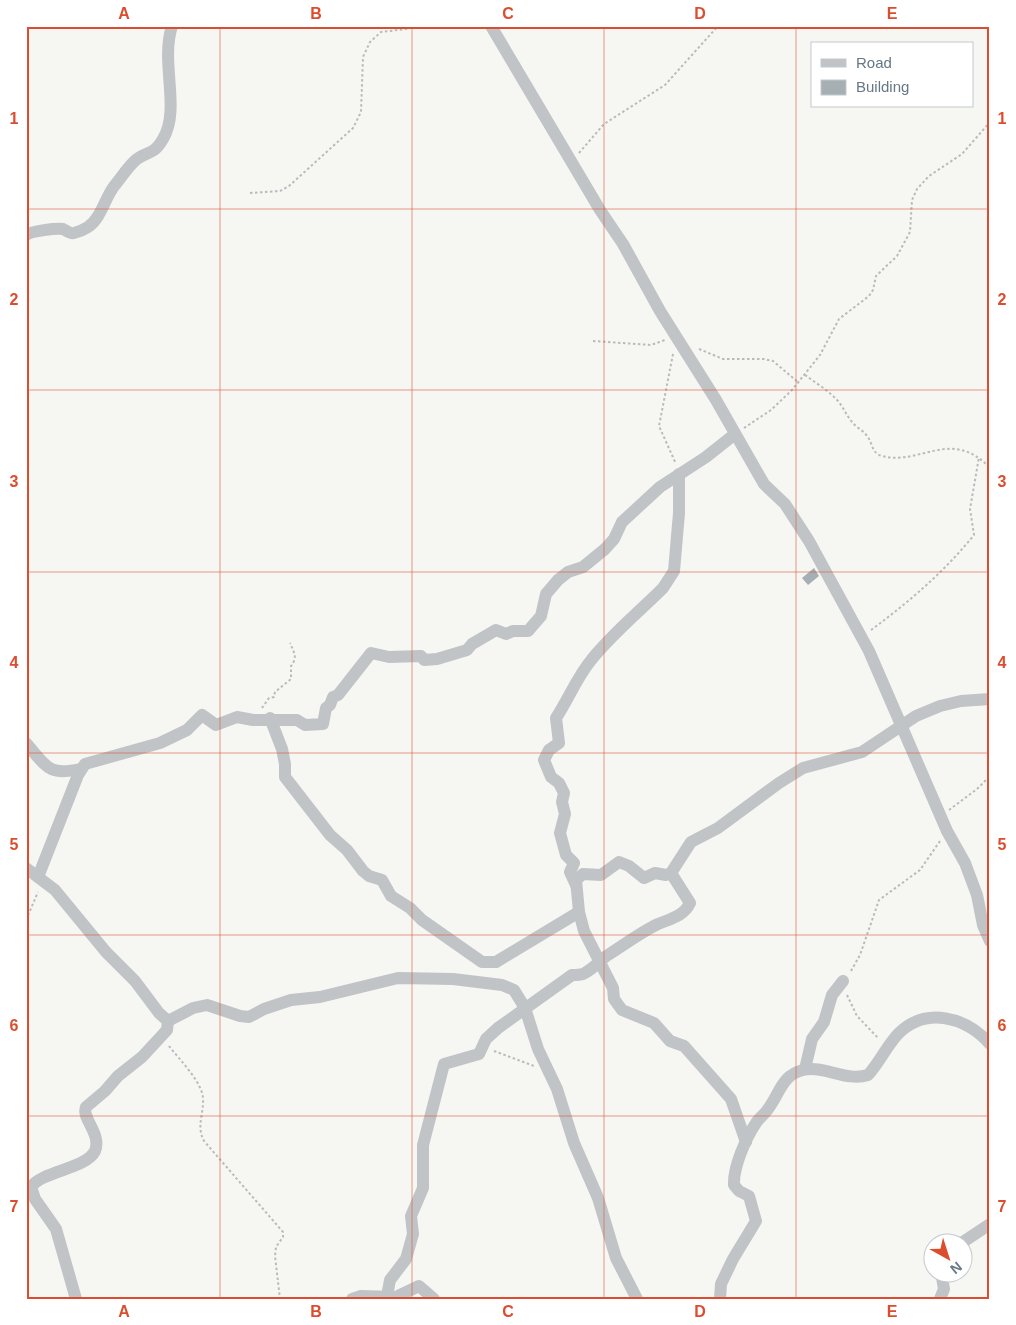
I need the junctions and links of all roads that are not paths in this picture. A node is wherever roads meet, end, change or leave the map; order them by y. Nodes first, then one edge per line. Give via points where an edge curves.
1 (172, 26) edge
2 (491, 26) edge
3 (26, 234) edge
4 (735, 434) junction
5 (679, 474) junction
6 (990, 699) edge
7 (264, 719) junction
8 (901, 728) junction
9 (26, 743) edge
10 (80, 769) junction
11 (26, 868) edge
12 (672, 873) junction
13 (40, 878) junction
14 (576, 885) junction
15 (579, 912) junction
16 (990, 940) edge
17 (601, 963) junction
18 (843, 981) road end
19 (525, 1008) junction
20 (168, 1020) junction
21 (990, 1044) edge
22 (805, 1069) junction
23 (746, 1142) junction
24 (990, 1224) edge
25 (974, 1235) edge
26 (943, 1282) edge
27 (387, 1296) junction
28 (76, 1299) edge
29 (352, 1299) edge
30 (434, 1299) edge
31 (637, 1299) edge
32 (720, 1299) edge
33 (940, 1299) edge

1 - 3 street via 166,59 171,90 168,127 158,146 138,159 124,174 110,190 97,218 88,226 74,233 60,229
2 - 4 street
4 - 5 street
4 - 8 street via 764,484 785,504 802,528 862,637
5 - 7 street via 650,495 622,522 605,549 549,588 544,609 530,630 513,630 506,634 496,630 467,650 437,659 371,653 326,708 323,724 305,725 297,720
5 - 14 street via 672,576 593,657 578,678 556,718 559,743 549,750 544,760 550,777 559,783 564,793 565,814 560,838 566,855 574,863 570,872
6 - 8 street via 940,706 916,716
7 - 10 street via 237,717 216,725 202,715 188,730 160,743 90,761
7 - 15 street via 282,749 285,777 330,835 363,871 382,880 400,904 410,908 482,962 496,962
8 - 12 street via 857,754 803,768 790,775 718,828 691,842
8 - 16 street via 973,882
9 - 10 street via 51,770
10 - 13 street
11 - 13 street
12 - 14 street via 655,873 644,878 619,862 601,875 578,876
12 - 17 street via 687,896 688,908 606,956
13 - 20 street via 55,890 106,952 135,981 158,1013
14 - 15 street
15 - 17 street via 587,939
17 - 19 street via 581,975 572,975
17 - 23 street via 613,988 614,999 622,1010 654,1023 670,1041 680,1043 731,1099
18 - 22 street via 832,995 824,1022 812,1039
19 - 20 street via 514,990 502,985 453,979 398,978 320,997 292,1000 249,1017 207,1005
19 - 27 street via 489,1036 479,1054 450,1061 443,1066 423,1145 423,1188 411,1216 413,1234 406,1258 390,1280
19 - 31 street via 538,1049 561,1099 574,1143 598,1198 616,1258
20 - 28 street via 167,1030 162,1036 86,1107 97,1144 92,1154 34,1182 31,1187 34,1199 56,1229
21 - 22 street via 968,1025 942,1017 915,1022 898,1034 864,1077
22 - 23 street via 783,1081
23 - 32 street via 734,1185 749,1196 756,1221 738,1247 721,1284
24 - 25 street
26 - 33 street
27 - 29 street
27 - 30 street via 396,1297 419,1286

